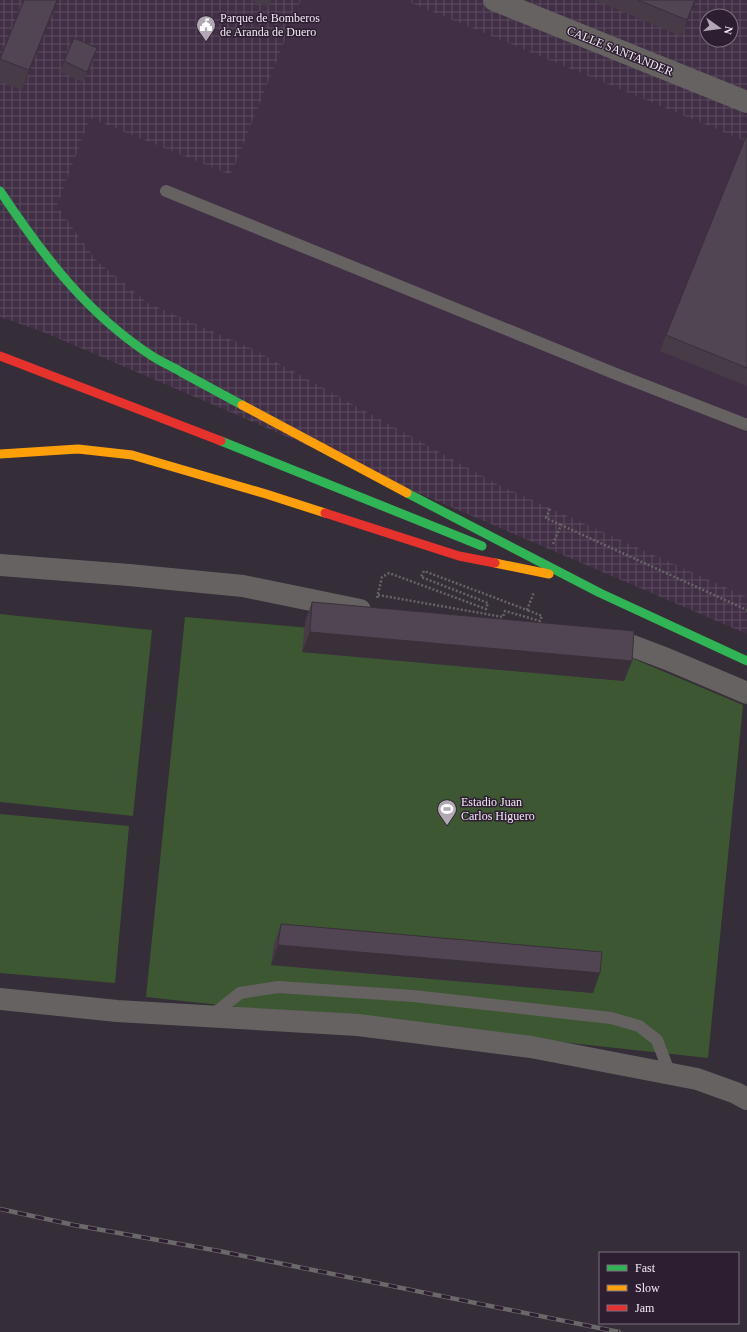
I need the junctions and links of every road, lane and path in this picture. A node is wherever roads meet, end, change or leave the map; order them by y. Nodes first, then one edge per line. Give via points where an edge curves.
1 (494, 0) edge
2 (747, 102) edge
3 (0, 191) edge
4 (166, 191) dead end
5 (0, 356) edge
6 (747, 425) edge
7 (0, 454) edge
8 (550, 509) dead end
9 (561, 525) dead end
10 (492, 550) dead end
11 (507, 556) dead end
12 (0, 565) edge
13 (389, 573) dead end
14 (558, 576) junction
15 (600, 593) junction
16 (378, 607) junction
17 (527, 610) dead end
18 (498, 616) junction
19 (497, 622) edge
20 (584, 637) edge
21 (747, 661) edge
22 (747, 693) edge
23 (0, 999) edge
24 (210, 1017) junction
25 (670, 1074) junction
26 (747, 1099) edge

1 - 2 street, CALLE SANTANDER
3 - 15 highway via 28,232 78,295 110,325 152,356 302,438
4 - 6 lane
5 - 10 highway via 192,429
7 - 14 highway via 78,449 132,455 266,494 459,556
8 - 9 path via 546,518
11 - 14 highway
12 - 16 street via 243,586
13 - 16 path via 382,577
14 - 15 highway
15 - 21 highway
16 - 18 path
17 - 18 path via 542,616 540,621 505,611 503,617
18 - 19 path
20 - 22 street via 622,642
23 - 24 street
24 - 25 street via 358,1026 531,1047
24 - 25 lane via 240,993 278,987 413,996 611,1018 639,1026 657,1040
25 - 26 street via 697,1079

